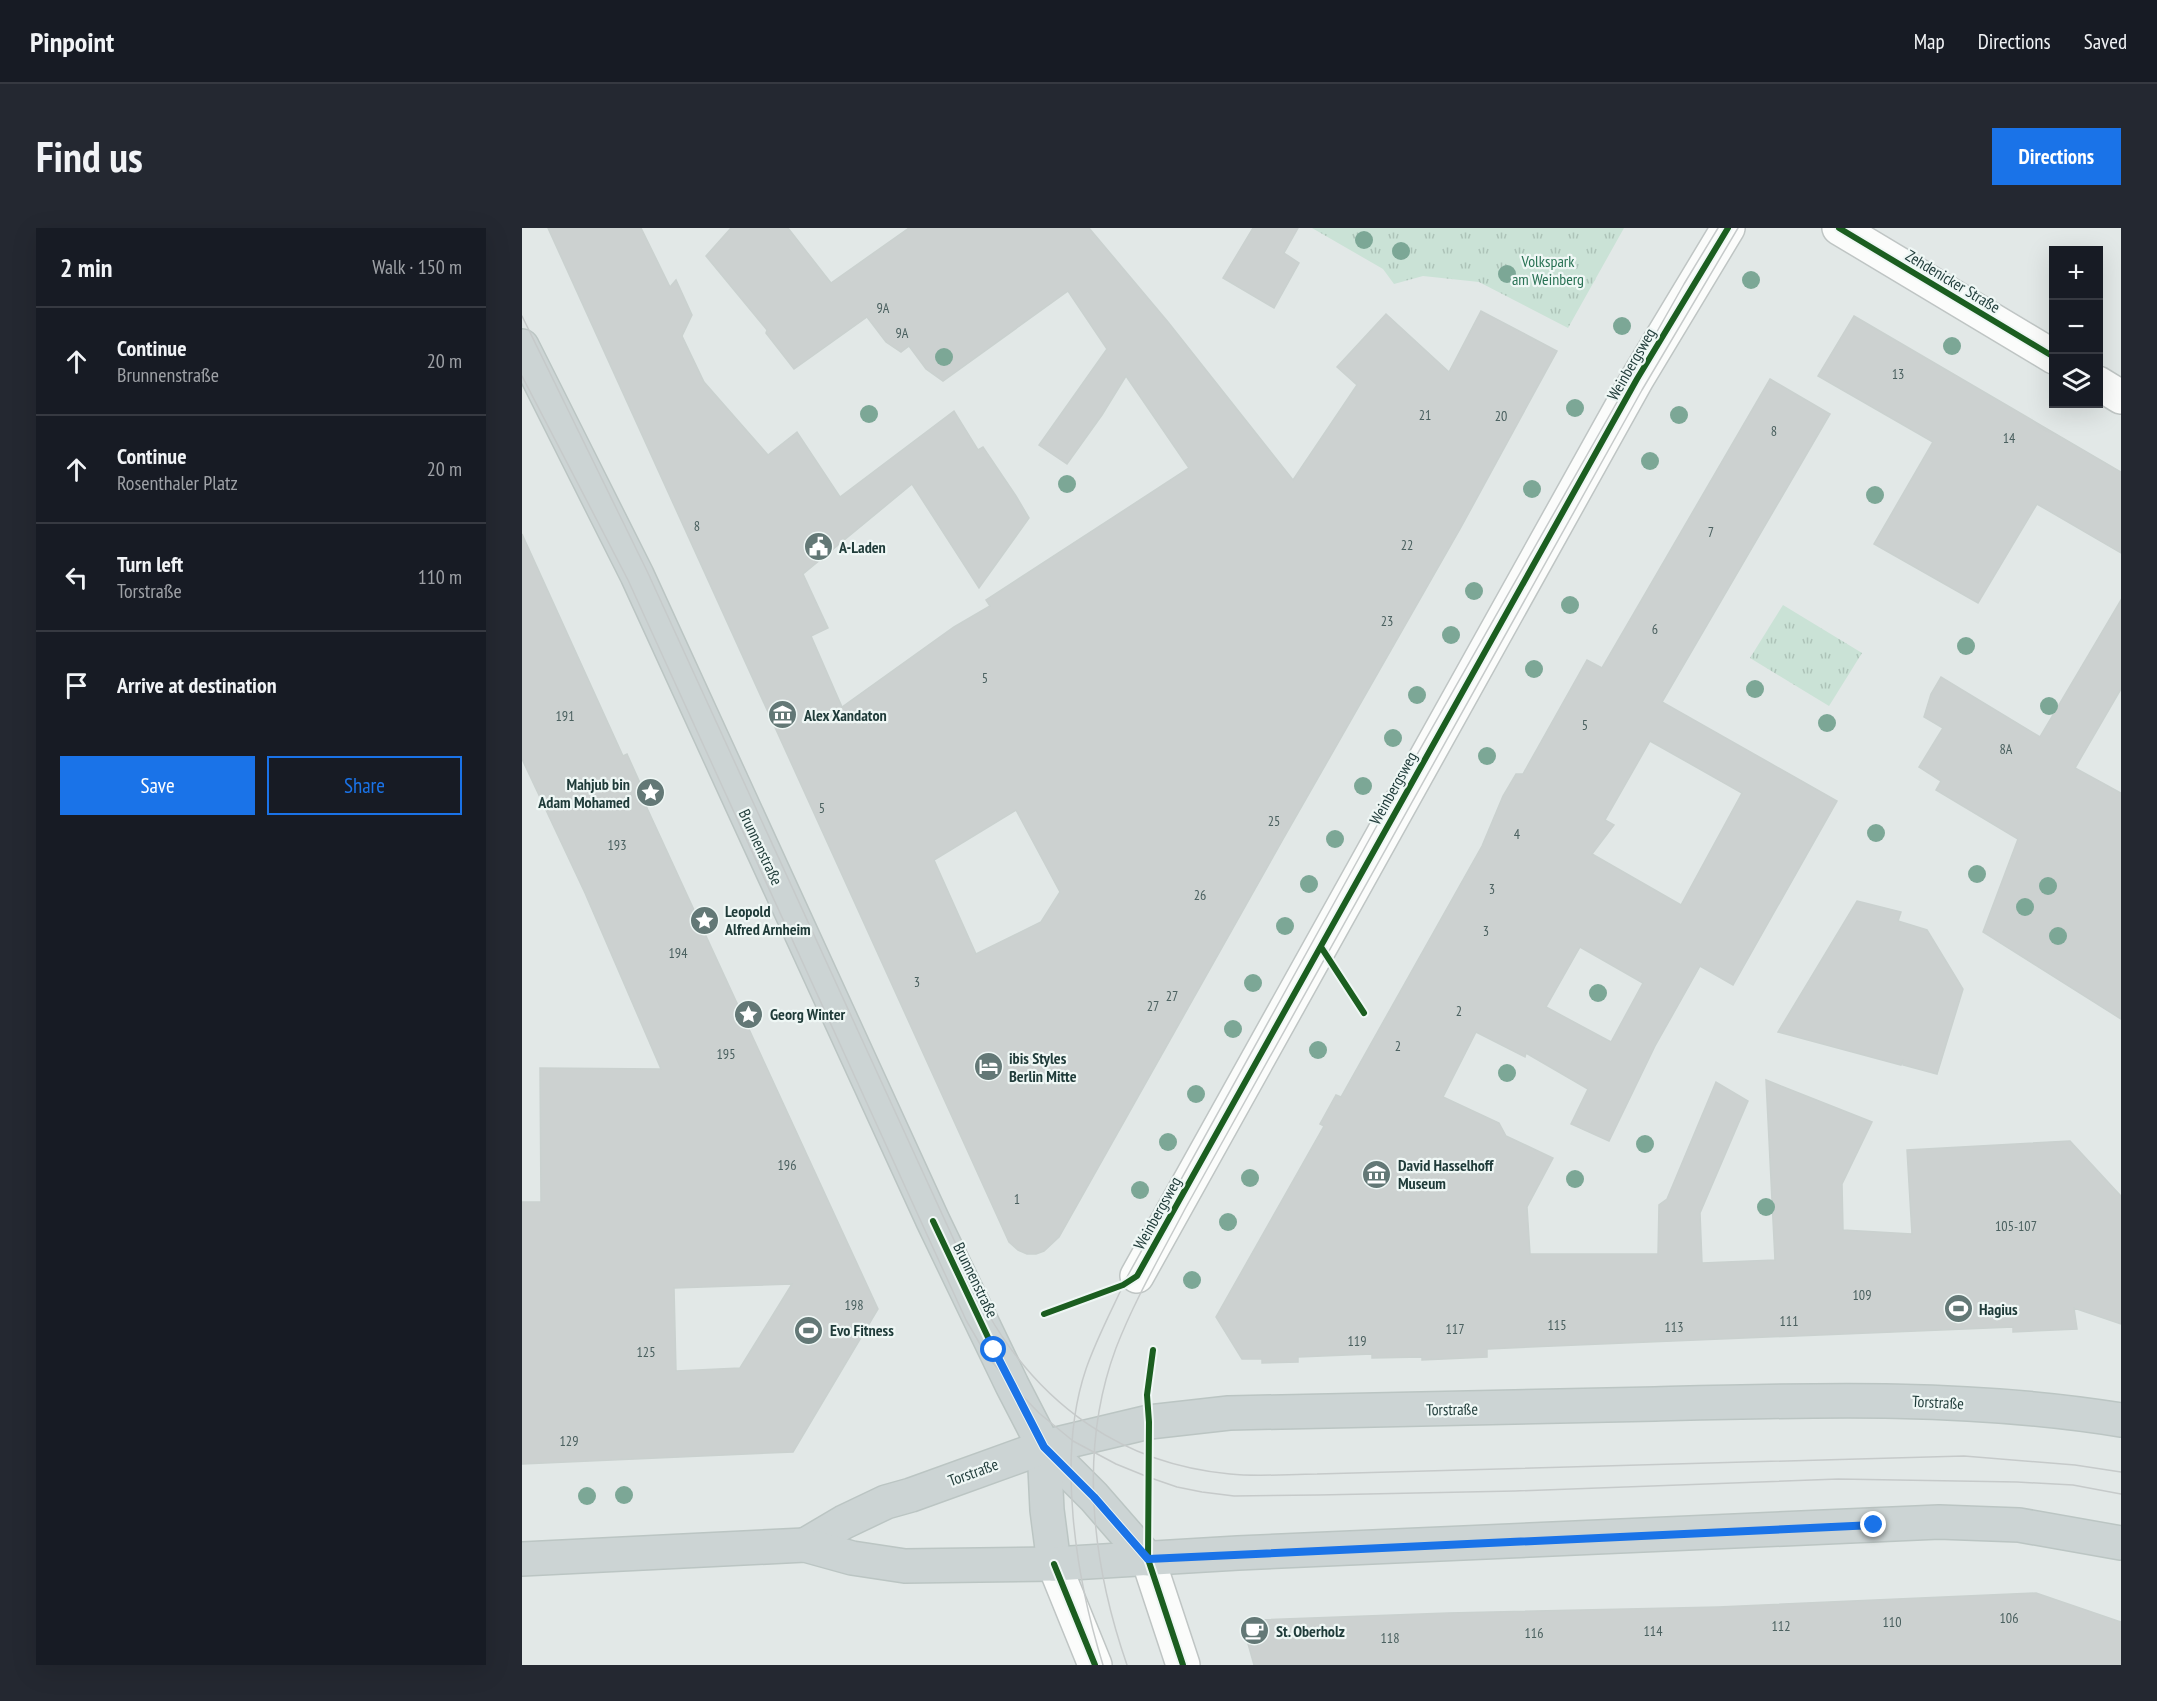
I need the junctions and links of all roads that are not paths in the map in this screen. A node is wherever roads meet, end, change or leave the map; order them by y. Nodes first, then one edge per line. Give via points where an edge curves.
1 (1728, 228) edge
2 (1839, 228) edge
3 (522, 346) edge
4 (2049, 354) edge
5 (2103, 386) edge
6 (2121, 397) edge
7 (1137, 1276) dead end
8 (2121, 1420) edge
9 (1044, 1447) junction
10 (2121, 1543) edge
11 (805, 1545) junction
12 (522, 1559) edge
13 (1148, 1559) junction
14 (1054, 1564) junction
15 (1095, 1665) edge
16 (1183, 1665) edge

1 - 7 street, Weinbergsweg via 1637,379
2 - 4 street, Zehdenicker Straße
3 - 9 main road, Brunnenstraße via 637,575 933,1221
5 - 6 street
8 - 9 main road, Torstraße via 1969,1403 1898,1400 1239,1413 1149,1422
9 - 11 main road, Torstraße via 886,1502
9 - 13 main road
9 - 14 main road
10 - 13 main road via 2019,1525 1939,1522
11 - 12 main road, Torstraße
11 - 14 main road, Torstraße via 852,1558 905,1566
13 - 14 main road, Torstraße
13 - 16 street
14 - 15 street

